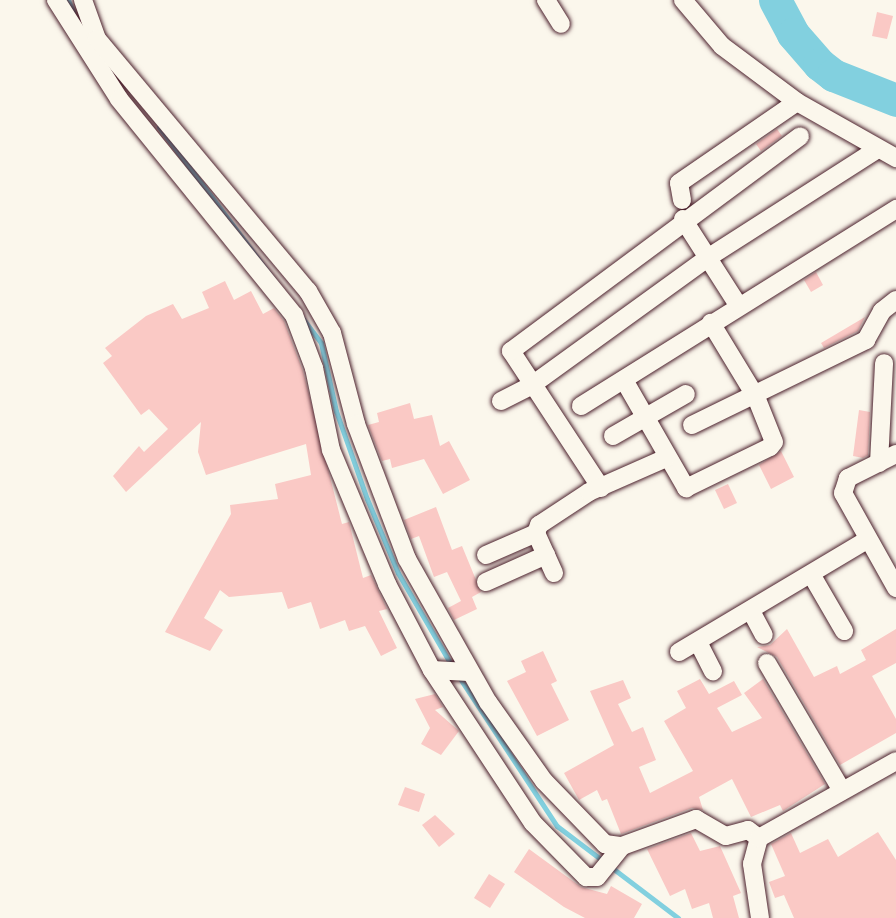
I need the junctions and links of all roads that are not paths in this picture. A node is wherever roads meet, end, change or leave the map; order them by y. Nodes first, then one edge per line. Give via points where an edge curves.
1 (56, 0) edge
2 (83, 0) edge
3 (546, 0) edge
4 (683, 0) edge
5 (561, 24) dead end
6 (797, 102) junction
7 (800, 136) dead end
8 (878, 149) junction
9 (896, 158) edge
10 (682, 200) dead end
11 (896, 209) edge
12 (683, 219) junction
13 (709, 257) junction
14 (896, 300) edge
15 (738, 305) junction
16 (711, 323) junction
17 (884, 363) dead end
18 (624, 380) junction
19 (532, 385) junction
20 (686, 394) dead end
21 (756, 397) junction
22 (501, 401) dead end
23 (581, 406) dead end
24 (645, 417) junction
25 (692, 425) dead end
26 (613, 436) dead end
27 (896, 453) edge
28 (666, 458) junction
29 (879, 463) junction
30 (601, 488) junction
31 (536, 533) junction
32 (867, 540) junction
33 (375, 547) junction
34 (486, 555) dead end
35 (546, 555) junction
36 (402, 558) junction
37 (554, 573) dead end
38 (811, 574) junction
39 (486, 582) dead end
40 (896, 588) edge
41 (751, 611) junction
42 (844, 631) dead end
43 (765, 635) dead end
44 (698, 642) junction
45 (679, 652) dead end
46 (767, 663) dead end
47 (434, 670) junction
48 (467, 671) junction
49 (713, 671) dead end
50 (896, 761) edge
51 (842, 790) junction
52 (759, 838) junction
53 (622, 846) junction
54 (760, 918) edge

1 - 33 street via 75,38 124,106 294,315 314,368 331,450
2 - 36 street via 97,39 308,291 332,333 356,424
3 - 5 street
4 - 6 street via 716,40
6 - 8 street
6 - 10 street via 679,183
7 - 12 street
8 - 9 street
8 - 13 street
11 - 15 street
12 - 13 street
12 - 19 street via 511,351
13 - 15 street
13 - 19 street
14 - 21 street via 882,311 866,340
15 - 16 street
16 - 18 street
16 - 21 street
17 - 29 street
18 - 23 street
18 - 24 street
19 - 22 street
19 - 30 street
20 - 24 street
21 - 25 street
21 - 28 street via 774,442 770,447 692,488 680,484
24 - 26 street
24 - 28 street
27 - 29 street
28 - 30 street
29 - 32 street via 848,478 843,487 844,499
30 - 31 street via 539,525
31 - 34 street
31 - 35 street
32 - 38 street
32 - 40 street
33 - 36 street
33 - 47 street
35 - 37 street
35 - 39 street
36 - 48 street
38 - 41 street
38 - 42 street
41 - 43 street
41 - 44 street
44 - 45 street
44 - 49 street
46 - 51 street
47 - 48 street
47 - 53 street via 532,823 586,877 597,877
48 - 53 street via 569,813 605,844
50 - 51 street
51 - 52 street
52 - 53 street via 748,830 726,836 696,819
52 - 54 street via 752,864

